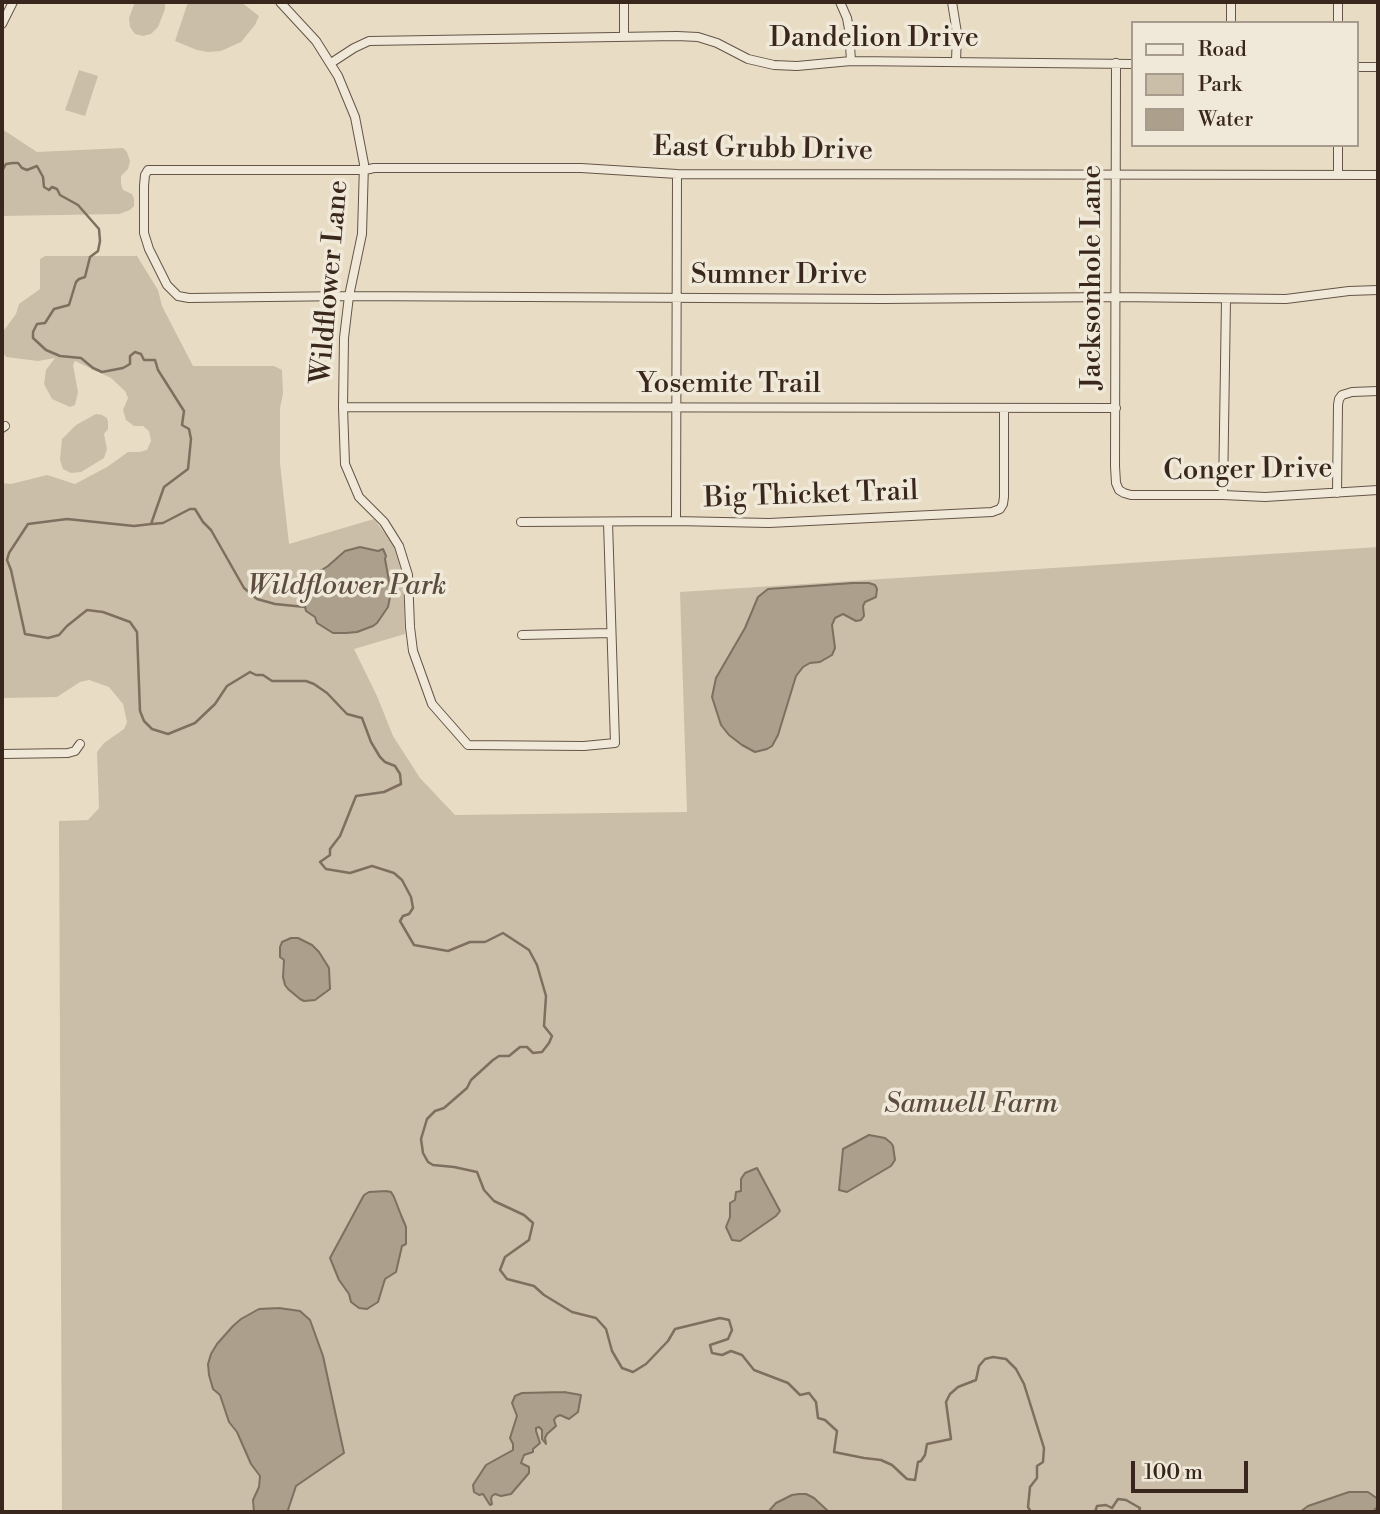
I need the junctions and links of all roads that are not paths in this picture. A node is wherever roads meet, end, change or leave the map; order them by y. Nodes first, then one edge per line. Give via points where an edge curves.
1 (13, 2) edge
2 (280, 2) edge
3 (624, 2) edge
4 (840, 2) edge
5 (952, 2) edge
6 (1231, 2) edge
7 (1338, 2) edge
8 (1231, 21) edge
9 (1338, 21) edge
10 (2, 24) edge
11 (624, 37) junction
12 (851, 61) junction
13 (956, 61) junction
14 (331, 63) junction
15 (1116, 64) junction
16 (1132, 64) edge
17 (1359, 67) edge
18 (1378, 67) edge
19 (1338, 147) edge
20 (365, 170) junction
21 (677, 174) junction
22 (1338, 175) junction
23 (1378, 175) edge
24 (1115, 176) junction
25 (1378, 290) edge
26 (178, 296) joint
27 (349, 296) junction
28 (1115, 297) junction
29 (677, 298) junction
30 (1226, 299) junction
31 (1378, 391) edge
32 (343, 407) junction
33 (676, 408) junction
34 (1116, 408) junction
35 (1004, 409) junction
36 (1119, 490) joint
37 (1378, 490) edge
38 (1338, 493) junction
39 (1223, 495) junction
40 (676, 521) junction
41 (521, 522) dead end
42 (608, 522) junction
43 (610, 633) junction
44 (522, 635) dead end
45 (80, 744) dead end
46 (2, 754) edge

1 - 10 street
2 - 14 street, Wildflower Lane
3 - 11 street
4 - 12 street via 849,29
5 - 13 street
6 - 8 street
7 - 9 street
11 - 12 street, Dandelion Drive via 698,37 774,65
11 - 14 street, Dandelion Drive via 369,41
12 - 13 street, Dandelion Drive
13 - 15 street, Dandelion Drive
14 - 20 street, Wildflower Lane via 355,117
15 - 16 street, Dandelion Drive
15 - 24 street, Jacksonhole Lane
17 - 18 street
19 - 22 street
20 - 21 street, East Grubb Drive via 581,168
20 - 26 street, East Grubb Drive via 148,170 145,233 167,285
20 - 27 street, Wildflower Lane via 362,234
21 - 24 street, East Grubb Drive
21 - 29 street
22 - 23 street, East Grubb Drive
22 - 24 street, East Grubb Drive
24 - 28 street, Jacksonhole Lane
25 - 30 street, Sumner Drive via 1286,299
26 - 27 street, Sumner Drive
27 - 29 street, Sumner Drive
27 - 32 street, Wildflower Lane
28 - 29 street, Sumner Drive
28 - 30 street, Sumner Drive
28 - 34 street, Jacksonhole Lane
29 - 33 street
30 - 39 street
31 - 38 street via 1352,392 1339,399
32 - 33 street, Yosemite Trail
32 - 43 street, Wildflower Lane via 345,464 359,497 384,522 399,546 408,575 413,651 432,704 468,745 615,743
33 - 35 street, Yosemite Trail
33 - 40 street
34 - 35 street, Yosemite Trail
34 - 36 street, Jacksonhole Lane
35 - 40 street, Big Thicket Trail via 1004,497 1000,509 992,512 769,523
36 - 39 street, Conger Drive via 1131,495
37 - 38 street, Conger Drive
38 - 39 street, Conger Drive
40 - 42 street, Big Thicket Trail
41 - 42 street, Big Thicket Trail
42 - 43 street
43 - 44 street
45 - 46 street via 68,753

